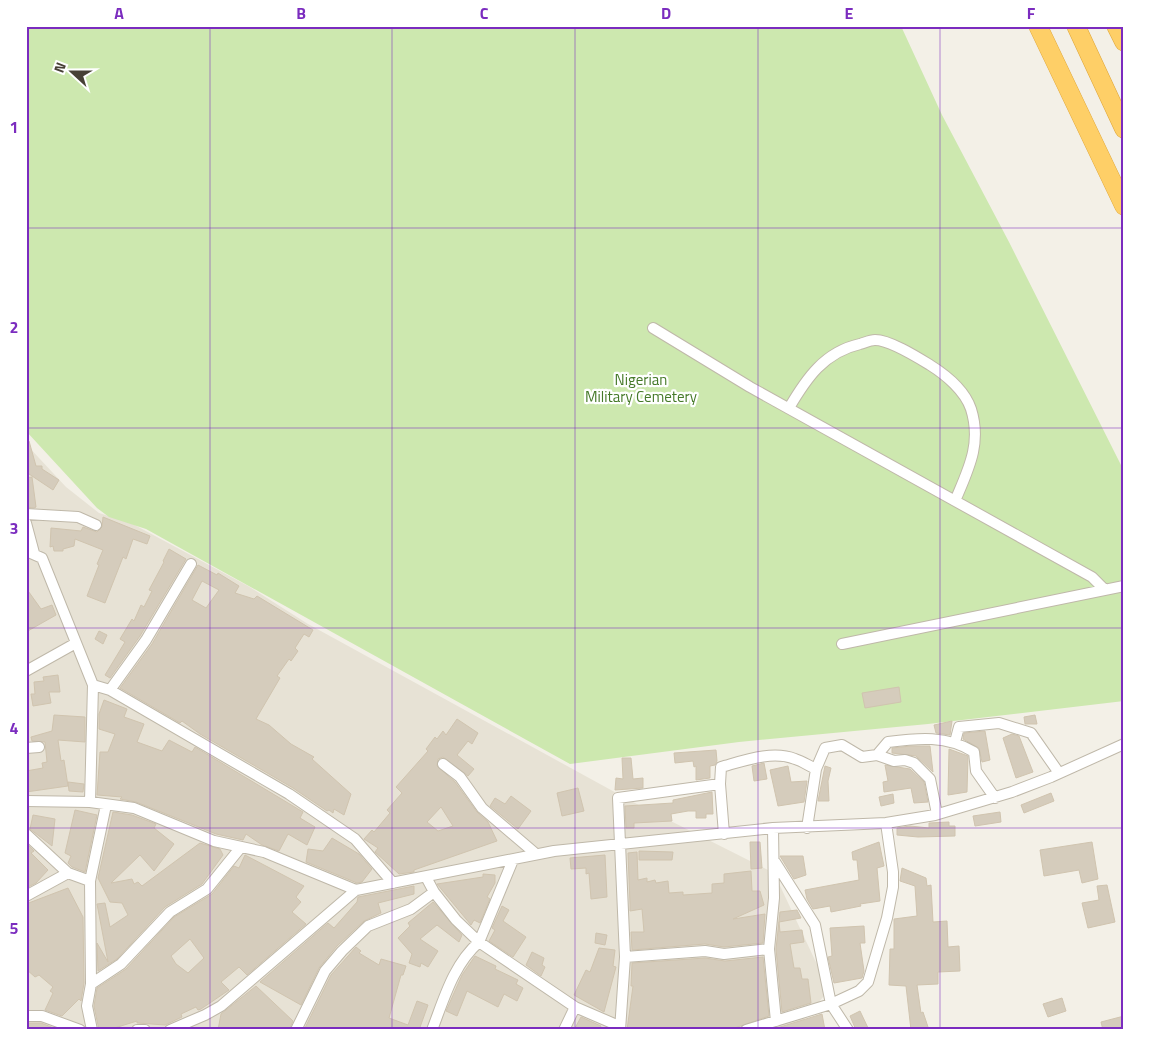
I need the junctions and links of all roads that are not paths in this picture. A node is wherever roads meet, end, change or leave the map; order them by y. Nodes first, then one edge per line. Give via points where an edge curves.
1 (1038, 26) edge
2 (1076, 26) edge
3 (1116, 26) edge
4 (1124, 42) edge
5 (1124, 129) edge
6 (1124, 206) edge
7 (653, 328) dead end
8 (789, 408) junction
9 (955, 501) junction
10 (26, 514) edge
11 (26, 523) edge
12 (96, 525) dead end
13 (30, 552) edge
14 (191, 564) dead end
15 (1124, 586) edge
16 (1105, 590) junction
17 (76, 643) junction
18 (842, 644) dead end
19 (26, 671) edge
20 (94, 685) junction
21 (110, 690) junction
22 (955, 742) junction
23 (1124, 744) edge
24 (39, 747) dead end
25 (26, 748) edge
26 (877, 755) junction
27 (443, 764) dead end
28 (816, 769) junction
29 (1059, 773) junction
30 (720, 784) junction
31 (995, 798) junction
32 (26, 801) edge
33 (90, 802) junction
34 (106, 805) junction
35 (937, 814) junction
36 (886, 823) junction
37 (773, 828) junction
38 (807, 828) junction
39 (26, 834) edge
40 (724, 834) junction
41 (619, 845) junction
42 (241, 847) junction
43 (536, 854) junction
44 (513, 860) junction
45 (775, 862) junction
46 (68, 873) junction
47 (426, 877) junction
48 (90, 881) junction
49 (393, 883) junction
50 (356, 890) junction
51 (434, 892) junction
52 (26, 896) edge
53 (479, 942) junction
54 (768, 949) junction
55 (625, 958) junction
56 (91, 984) junction
57 (831, 1004) junction
58 (575, 1008) junction
59 (26, 1016) edge
60 (776, 1021) junction
61 (620, 1028) edge
62 (80, 1030) edge
63 (92, 1030) edge
64 (137, 1030) edge
65 (145, 1030) edge
66 (170, 1030) edge
67 (296, 1030) edge
68 (432, 1030) edge
69 (564, 1030) edge
70 (746, 1030) edge
71 (848, 1030) edge

1 - 6 highway
2 - 5 highway
3 - 4 highway
7 - 8 street
8 - 9 street
8 - 9 street via 807,378 824,360 852,345 875,340 920,359 940,371 958,388 971,408 974,457
9 - 16 street via 1092,577
10 - 12 street via 78,517
11 - 13 street
13 - 17 street via 42,558
14 - 21 street via 146,640
15 - 16 street
16 - 18 street
17 - 19 street
17 - 20 street
20 - 21 street
20 - 33 street
21 - 49 street via 289,794 355,839
22 - 26 street via 920,738 888,742
22 - 29 street via 959,727 999,723 1031,733
22 - 31 street via 974,752 976,771
23 - 29 street
24 - 25 street
26 - 28 street via 862,757 842,745 825,748
26 - 35 street via 914,763 930,779
27 - 43 street via 460,777 482,808
28 - 30 street via 795,759 758,758 721,767
28 - 38 street
29 - 31 street
30 - 40 street
30 - 41 street via 618,798
31 - 35 street
32 - 33 street
33 - 34 street
34 - 42 street via 134,808 197,836
34 - 48 street
35 - 36 street
36 - 38 street
36 - 57 street via 893,886 868,982 859,991
37 - 38 street
37 - 40 street
37 - 45 street
39 - 46 street
40 - 41 street
41 - 43 street
41 - 55 street
42 - 50 street via 264,852
42 - 56 street via 207,889 170,912 121,964
43 - 44 street
44 - 47 street
44 - 53 street
45 - 54 street
45 - 57 street via 815,925
46 - 48 street
46 - 52 street
47 - 49 street
47 - 51 street
48 - 56 street
49 - 50 street
50 - 66 street via 221,1006
51 - 53 street
51 - 67 street via 410,909 368,926 342,951 325,971
53 - 58 street
53 - 68 street via 457,969
54 - 55 street
54 - 60 street
55 - 61 street
56 - 63 street via 86,1006
57 - 60 street
57 - 71 street
58 - 61 street
58 - 69 street
59 - 62 street via 42,1016
60 - 70 street
64 - 65 street

